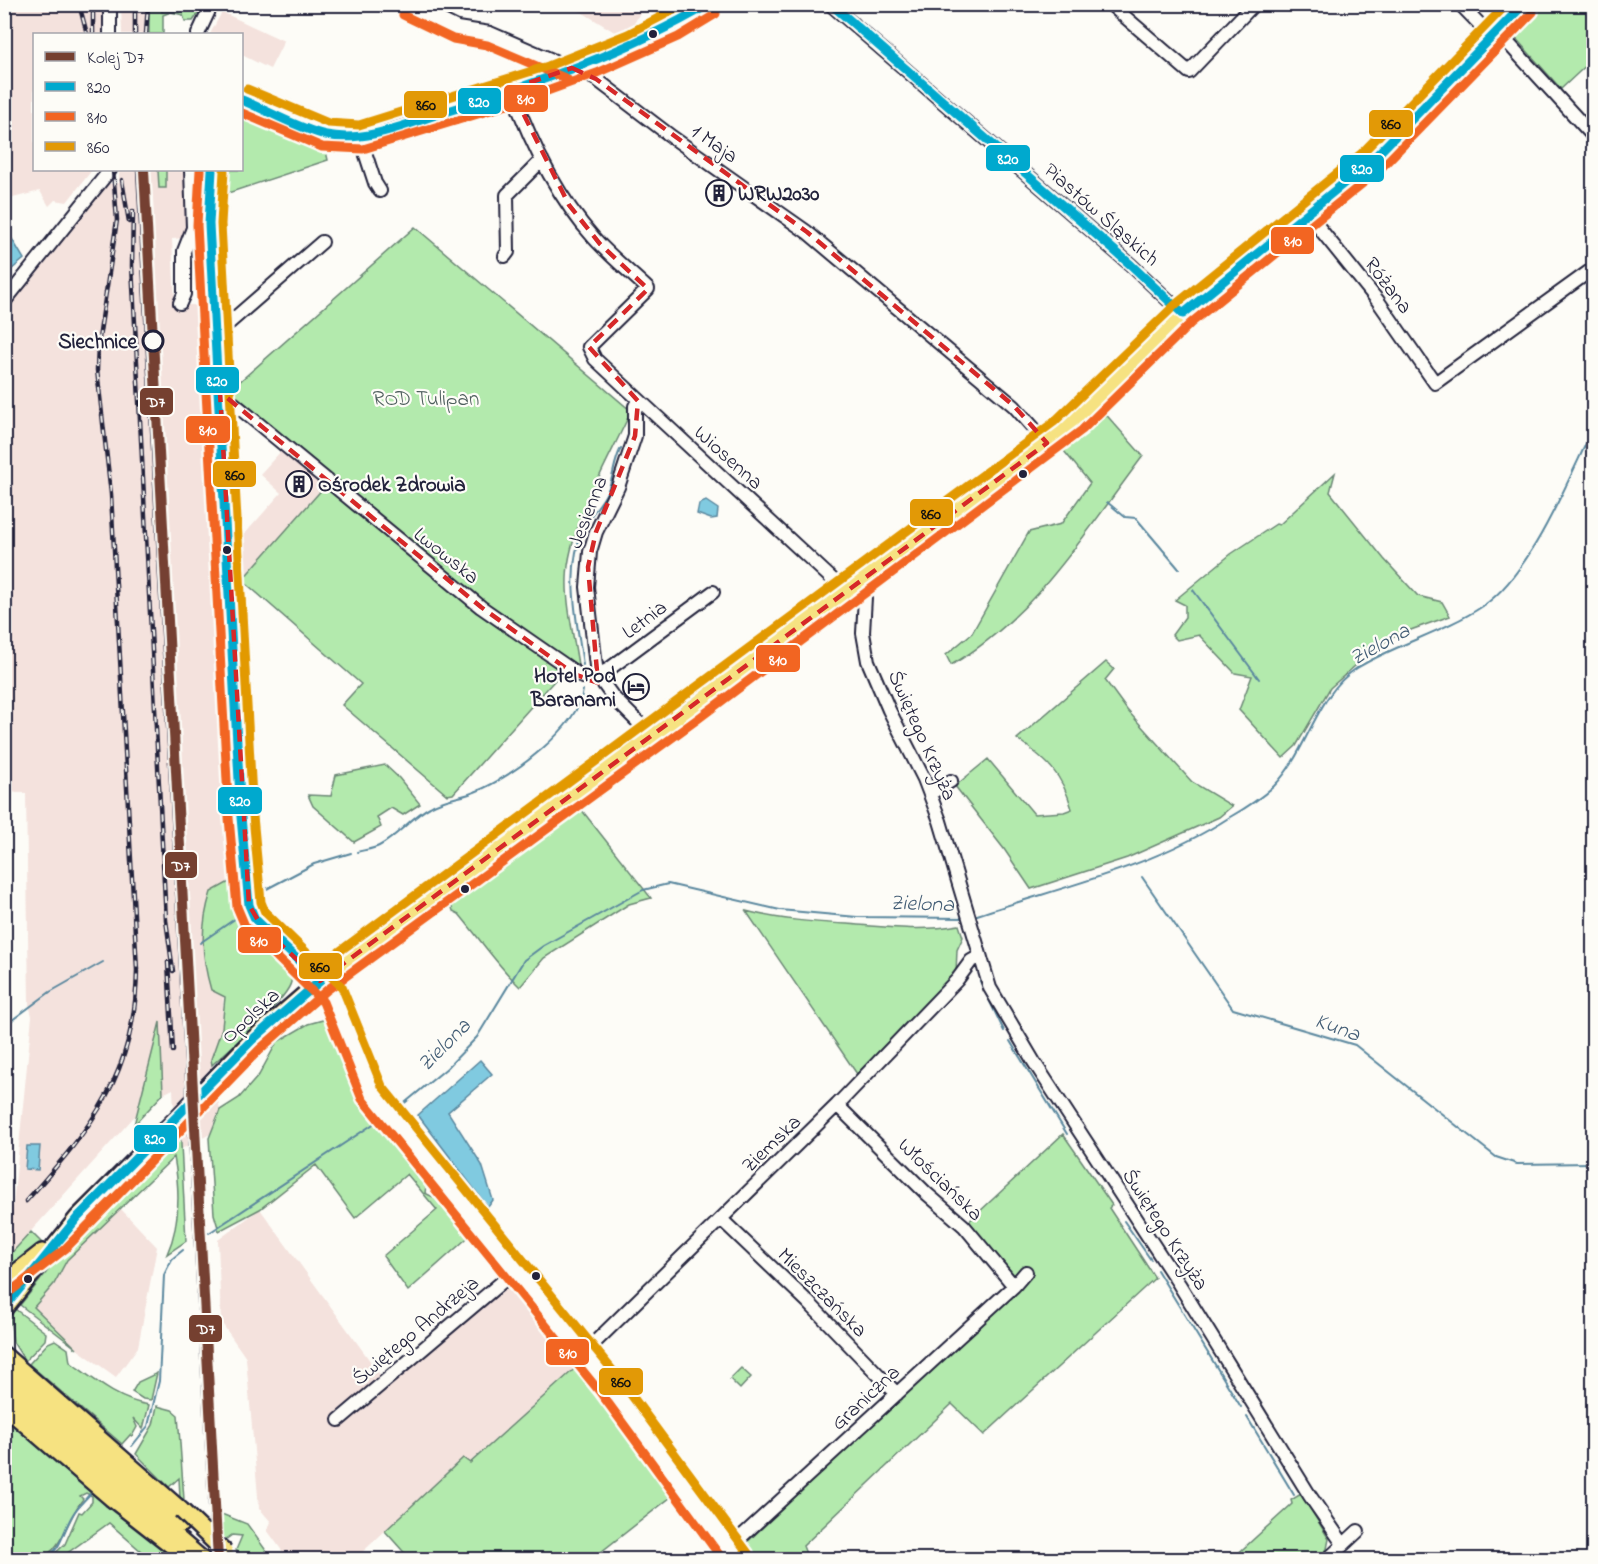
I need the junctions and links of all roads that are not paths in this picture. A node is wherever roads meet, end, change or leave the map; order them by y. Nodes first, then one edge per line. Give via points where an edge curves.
1 (110, 4) edge
2 (212, 4) edge
3 (408, 4) edge
4 (710, 4) edge
5 (830, 4) edge
6 (1110, 4) edge
7 (1254, 4) edge
8 (1460, 4) edge
9 (1524, 4) edge
10 (110, 33) edge
11 (198, 33) edge
12 (1495, 34) junction
13 (572, 68) junction
14 (511, 89) junction
15 (243, 100) edge
16 (360, 136) junction
17 (1593, 136) edge
18 (542, 160) junction
19 (109, 171) edge
20 (191, 171) edge
21 (212, 171) edge
22 (380, 191) dead end
23 (1308, 214) junction
24 (322, 242) dead end
25 (505, 256) dead end
26 (1593, 268) edge
27 (4, 302) edge
28 (180, 303) dead end
29 (1183, 314) junction
30 (217, 330) junction
31 (220, 392) junction
32 (638, 401) junction
33 (1047, 442) junction
34 (852, 588) junction
35 (713, 592) dead end
36 (597, 675) junction
37 (652, 736) junction
38 (951, 782) dead end
39 (930, 794) junction
40 (980, 956) junction
41 (320, 981) junction
42 (837, 1105) junction
43 (721, 1219) junction
44 (56, 1241) junction
45 (516, 1270) junction
46 (1026, 1272) dead end
47 (4, 1282) edge
48 (1014, 1286) junction
49 (4, 1309) edge
50 (584, 1353) junction
51 (4, 1355) edge
52 (5, 1372) edge
53 (4, 1389) edge
54 (897, 1395) junction
55 (4, 1406) edge
56 (339, 1420) dead end
57 (181, 1517) junction
58 (1358, 1531) dead end
59 (1343, 1544) junction
60 (729, 1548) junction
61 (186, 1551) edge
62 (226, 1557) edge
63 (202, 1560) edge
64 (738, 1560) edge
65 (1327, 1560) edge

1 - 10 street
2 - 11 street
3 - 13 street, 1 Maja via 457,28 490,33
4 - 13 street via 647,40
5 - 29 street, Piastów Śląskich via 1131,264
6 - 7 street via 1189,72
8 - 12 street
9 - 12 main road, Opolska
12 - 17 street
12 - 23 main road, Opolska via 1370,162
13 - 14 street
13 - 33 street, 1 Maja via 596,79 807,232 1014,406
14 - 16 street
14 - 18 street
15 - 16 street via 325,135
16 - 22 street
18 - 25 street via 507,195
18 - 32 street, Wiosenna via 592,236 648,288 589,347 595,359
19 - 27 street
20 - 28 street via 193,228 184,251 184,294
21 - 30 street via 209,224
23 - 26 street, Różana via 1378,301 1435,383
23 - 29 main road, Opolska
24 - 30 street
29 - 33 main road, Opolska via 1091,406
30 - 31 street
31 - 36 street, Lwowska via 481,607 574,674
31 - 41 street via 241,817 249,905 261,927
32 - 34 street, Wiosenna via 839,582
32 - 36 street, Jesienna via 634,406 635,436 618,487 596,532 588,567
33 - 34 main road, Opolska
34 - 37 main road, Opolska
34 - 39 street, Świętego Krzyża via 865,597 863,633 868,661
35 - 36 street, Letnia
36 - 37 street
37 - 41 main road, Opolska
38 - 39 street
39 - 40 street, Świętego Krzyża
40 - 42 street, Ziemska
40 - 59 street, Świętego Krzyża via 990,988 1034,1062
41 - 44 main road, Opolska, bridge via 252,1040
41 - 45 street via 333,995 368,1084 380,1103
42 - 43 street, Ziemska
42 - 48 street, Włościańska via 964,1226
43 - 50 street, Ziemska
43 - 54 street, Mieszczańska
44 - 47 main road, Opolska
44 - 49 main road, Opolska
45 - 50 street
45 - 56 street, Świętego Andrzeja
46 - 48 street, Graniczna
48 - 54 street, Graniczna
50 - 60 street
51 - 57 main road
52 - 57 main road
53 - 61 main road
54 - 60 street, Graniczna
55 - 61 main road via 111,1498
57 - 62 main road, bridge
58 - 59 street
59 - 65 street
60 - 64 street
61 - 63 main road

